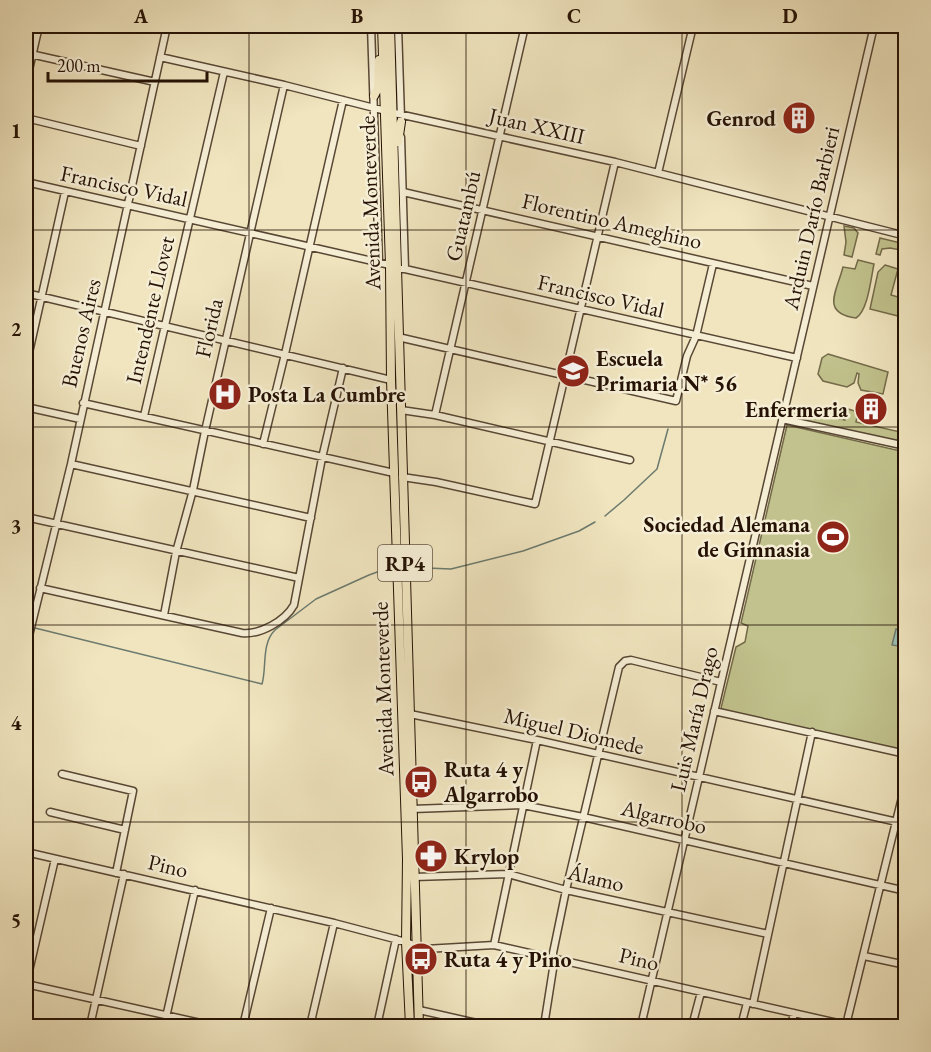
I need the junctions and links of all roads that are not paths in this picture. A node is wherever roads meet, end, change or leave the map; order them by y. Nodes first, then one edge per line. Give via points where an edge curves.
1 (39, 26) edge
2 (167, 26) edge
3 (371, 26) edge
4 (382, 26) edge
5 (390, 26) edge
6 (398, 26) edge
7 (525, 26) edge
8 (693, 26) edge
9 (874, 26) edge
10 (383, 35) junction
11 (29, 53) edge
12 (160, 57) junction
13 (224, 72) junction
14 (155, 82) junction
15 (26, 83) edge
16 (284, 85) junction
17 (374, 96) junction
18 (343, 100) junction
19 (374, 108) junction
20 (395, 115) junction
21 (26, 118) edge
22 (500, 136) junction
23 (141, 146) junction
24 (615, 162) junction
25 (658, 173) junction
26 (26, 182) edge
27 (65, 192) junction
28 (403, 192) junction
29 (129, 205) junction
30 (483, 209) junction
31 (830, 216) junction
32 (189, 219) junction
33 (250, 233) junction
34 (598, 236) junction
35 (906, 236) edge
36 (309, 247) junction
37 (379, 263) junction
38 (713, 264) junction
39 (397, 268) junction
40 (465, 282) junction
41 (813, 286) junction
42 (26, 293) edge
43 (41, 297) junction
44 (580, 310) junction
45 (104, 312) junction
46 (165, 326) junction
47 (696, 336) junction
48 (398, 337) junction
49 (225, 340) junction
50 (451, 349) junction
51 (285, 354) junction
52 (796, 358) junction
53 (26, 366) edge
54 (343, 368) junction
55 (565, 375) junction
56 (391, 380) junction
57 (83, 403) junction
58 (26, 407) edge
59 (401, 410) junction
60 (435, 414) junction
61 (144, 416) junction
62 (80, 418) junction
63 (782, 419) junction
64 (205, 430) junction
65 (550, 441) junction
66 (263, 444) junction
67 (906, 446) edge
68 (322, 458) junction
69 (630, 460) dead end
70 (71, 464) junction
71 (394, 473) junction
72 (402, 477) junction
73 (193, 490) junction
74 (26, 517) edge
75 (311, 518) junction
76 (56, 524) junction
77 (176, 552) junction
78 (299, 578) junction
79 (40, 588) junction
80 (164, 615) junction
81 (29, 618) edge
82 (28, 629) edge
83 (26, 648) edge
84 (721, 682) junction
85 (714, 711) junction
86 (410, 714) junction
87 (812, 732) junction
88 (537, 740) junction
89 (598, 754) junction
90 (906, 754) edge
91 (62, 774) dead end
92 (698, 777) junction
93 (906, 781) edge
94 (797, 798) junction
95 (523, 805) junction
96 (411, 809) junction
97 (50, 812) dead end
98 (583, 816) junction
99 (896, 821) junction
100 (906, 824) edge
101 (124, 831) junction
102 (685, 839) junction
103 (26, 852) edge
104 (55, 859) junction
105 (783, 863) junction
106 (116, 873) junction
107 (124, 874) junction
108 (508, 874) junction
109 (414, 877) junction
110 (881, 885) junction
111 (195, 890) junction
112 (566, 890) junction
113 (906, 891) edge
114 (271, 908) junction
115 (669, 912) junction
116 (334, 923) junction
117 (768, 934) junction
118 (396, 939) junction
119 (406, 942) junction
120 (494, 945) junction
121 (417, 947) junction
122 (864, 956) junction
123 (553, 959) junction
124 (906, 965) edge
125 (652, 981) junction
126 (26, 984) edge
127 (700, 992) junction
128 (96, 999) junction
129 (750, 1003) junction
130 (419, 1010) junction
131 (794, 1014) junction
132 (166, 1016) junction
133 (90, 1026) edge
134 (164, 1026) edge
135 (214, 1026) edge
136 (243, 1026) edge
137 (310, 1026) edge
138 (377, 1026) edge
139 (410, 1026) edge
140 (419, 1026) edge
141 (490, 1026) edge
142 (543, 1026) edge
143 (641, 1026) edge
144 (692, 1026) edge
145 (741, 1026) edge
146 (791, 1026) edge
147 (845, 1026) edge

1 - 11 street
2 - 12 street, Buenos Aires
3 - 17 street, Avenida Monteverde
4 - 10 main road, Avenida Monteverde / RP4
5 - 20 main road, Avenida Monteverde / RP4
6 - 20 street
7 - 22 street, Guatambú
8 - 25 street
9 - 31 street, Arduin Darío Barbieri
10 - 17 main road
10 - 20 main road, Avenida Monteverde / RP4
11 - 14 street
11 - 15 street
12 - 13 street, Juan XXIII
12 - 14 street, Buenos Aires
13 - 16 street, Juan XXIII
13 - 32 street, Intendente Llovet
14 - 23 street, Buenos Aires
16 - 18 street, Juan XXIII
16 - 33 street, Florida
17 - 19 street, Avenida Monteverde
18 - 19 street, Juan XXIII
18 - 36 street
19 - 20 street, Juan XXIII
19 - 37 street, Avenida Monteverde
20 - 22 street, Juan XXIII
20 - 28 street
20 - 39 main road, Avenida Monteverde / RP4
20 - 39 main road, Avenida Monteverde / RP4 via 399,136 398,172 394,179
21 - 23 street
22 - 24 street, Juan XXIII
22 - 30 street, Guatambú
23 - 29 street, Buenos Aires
24 - 25 street, Juan XXIII
24 - 34 street
25 - 31 street, Juan XXIII
26 - 27 street, Francisco Vidal
27 - 29 street, Francisco Vidal
27 - 43 street
28 - 30 street, Florentino Ameghino
28 - 39 street
29 - 32 street, Francisco Vidal
29 - 45 street, Buenos Aires
30 - 34 street, Florentino Ameghino
30 - 40 street, Guatambú
31 - 35 street, Juan XXIII
31 - 41 street, Arduin Darío Barbieri
32 - 33 street, Francisco Vidal
32 - 46 street, Intendente Llovet
33 - 36 street, Francisco Vidal
33 - 49 street, Florida
34 - 38 street, Florentino Ameghino
34 - 44 street
36 - 37 street, Francisco Vidal
36 - 51 street
37 - 39 street, Francisco Vidal
38 - 41 street, Florentino Ameghino
38 - 47 street
39 - 40 street, Francisco Vidal
39 - 48 main road, Avenida Monteverde / RP4
39 - 56 main road, Avenida Monteverde / RP4
40 - 44 street, Francisco Vidal
40 - 50 street, Guatambú
41 - 52 street, Arduin Darío Barbieri
42 - 43 street
43 - 45 street
43 - 53 street
44 - 47 street, Francisco Vidal
44 - 55 street
45 - 46 street
45 - 57 street, Buenos Aires
46 - 49 street
46 - 61 street, Intendente Llovet
47 - 52 street, Francisco Vidal
47 - 55 street via 676,401
48 - 50 street
48 - 59 main road, Avenida Monteverde / RP4
49 - 51 street
49 - 64 street, Florida
50 - 55 street
50 - 60 street, Guatambú
51 - 54 street
51 - 66 street
52 - 63 street, Arduin Darío Barbieri
54 - 56 street
54 - 68 street
55 - 65 street
56 - 71 main road, Avenida Monteverde / RP4
57 - 61 street
57 - 62 street, Buenos Aires
58 - 62 street
59 - 60 street
59 - 72 main road, Avenida Monteverde / RP4
60 - 65 street
61 - 64 street
62 - 70 street, Buenos Aires
63 - 67 street
63 - 84 street, Luis María Drago
64 - 66 street
64 - 73 street, Florida
65 - 69 street
65 - 72 street via 535,504
66 - 68 street
68 - 71 street
68 - 75 street
70 - 73 street
70 - 76 street, Buenos Aires
71 - 119 main road, Avenida Monteverde / RP4 via 407,859
72 - 86 main road, Avenida Monteverde / RP4
73 - 75 street
73 - 77 street, Florida
74 - 76 street
75 - 78 street
76 - 77 street
76 - 79 street, Buenos Aires
77 - 78 street
77 - 80 street, Florida
78 - 80 street via 289,613 256,632 246,634
79 - 80 street
79 - 81 street, Buenos Aires
81 - 82 street, Buenos Aires
82 - 83 street, Buenos Aires
84 - 85 street, Luis María Drago
84 - 89 street via 631,660 622,663
85 - 87 street
85 - 92 street, Luis María Drago
86 - 88 street, Miguel Diomede
86 - 96 main road, Avenida Monteverde / RP4
87 - 90 street
87 - 94 street
88 - 89 street, Miguel Diomede
88 - 95 street
89 - 92 street, Miguel Diomede
89 - 98 street
91 - 101 street via 133,791
92 - 94 street, Miguel Diomede
92 - 102 street, Luis María Drago
93 - 99 street
94 - 99 street, Miguel Diomede
94 - 105 street
95 - 96 street, Algarrobo
95 - 98 street, Algarrobo
95 - 108 street
96 - 109 main road, Avenida Monteverde / RP4
97 - 101 street
98 - 102 street, Algarrobo
98 - 112 street
99 - 100 street, Miguel Diomede
99 - 110 street
101 - 106 street
102 - 105 street, Algarrobo
102 - 115 street, Luis María Drago
103 - 104 street, Pino
104 - 106 street, Pino
104 - 126 street
105 - 110 street, Algarrobo
105 - 117 street
106 - 107 street, Pino
107 - 111 street, Pino
107 - 128 street
108 - 109 street, Álamo
108 - 112 street, Álamo
108 - 120 street
109 - 121 main road, Avenida Monteverde / RP4
110 - 113 street, Algarrobo
110 - 122 street
111 - 114 street, Pino
111 - 132 street
112 - 115 street, Álamo
112 - 123 street
114 - 116 street, Pino
114 - 136 street
115 - 117 street, Álamo
115 - 125 street, Luis María Drago
116 - 118 street, Pino
116 - 137 street
117 - 129 street
118 - 119 street, Pino
118 - 138 street
119 - 121 street, Pino
119 - 139 main road, Avenida Monteverde / RP4
120 - 121 street, Pino
120 - 123 street, Pino
121 - 130 main road, Avenida Monteverde / RP4
122 - 124 street
122 - 147 street
123 - 125 street, Pino
123 - 142 street
125 - 127 street, Pino
125 - 143 street, Luis María Drago
126 - 128 street
127 - 129 street, Pino
127 - 144 street
128 - 132 street
128 - 133 street
129 - 131 street, Pino
129 - 145 street
130 - 140 main road, Avenida Monteverde / RP4
130 - 141 street
131 - 146 street
131 - 147 street, Pino
132 - 134 street
132 - 135 street

